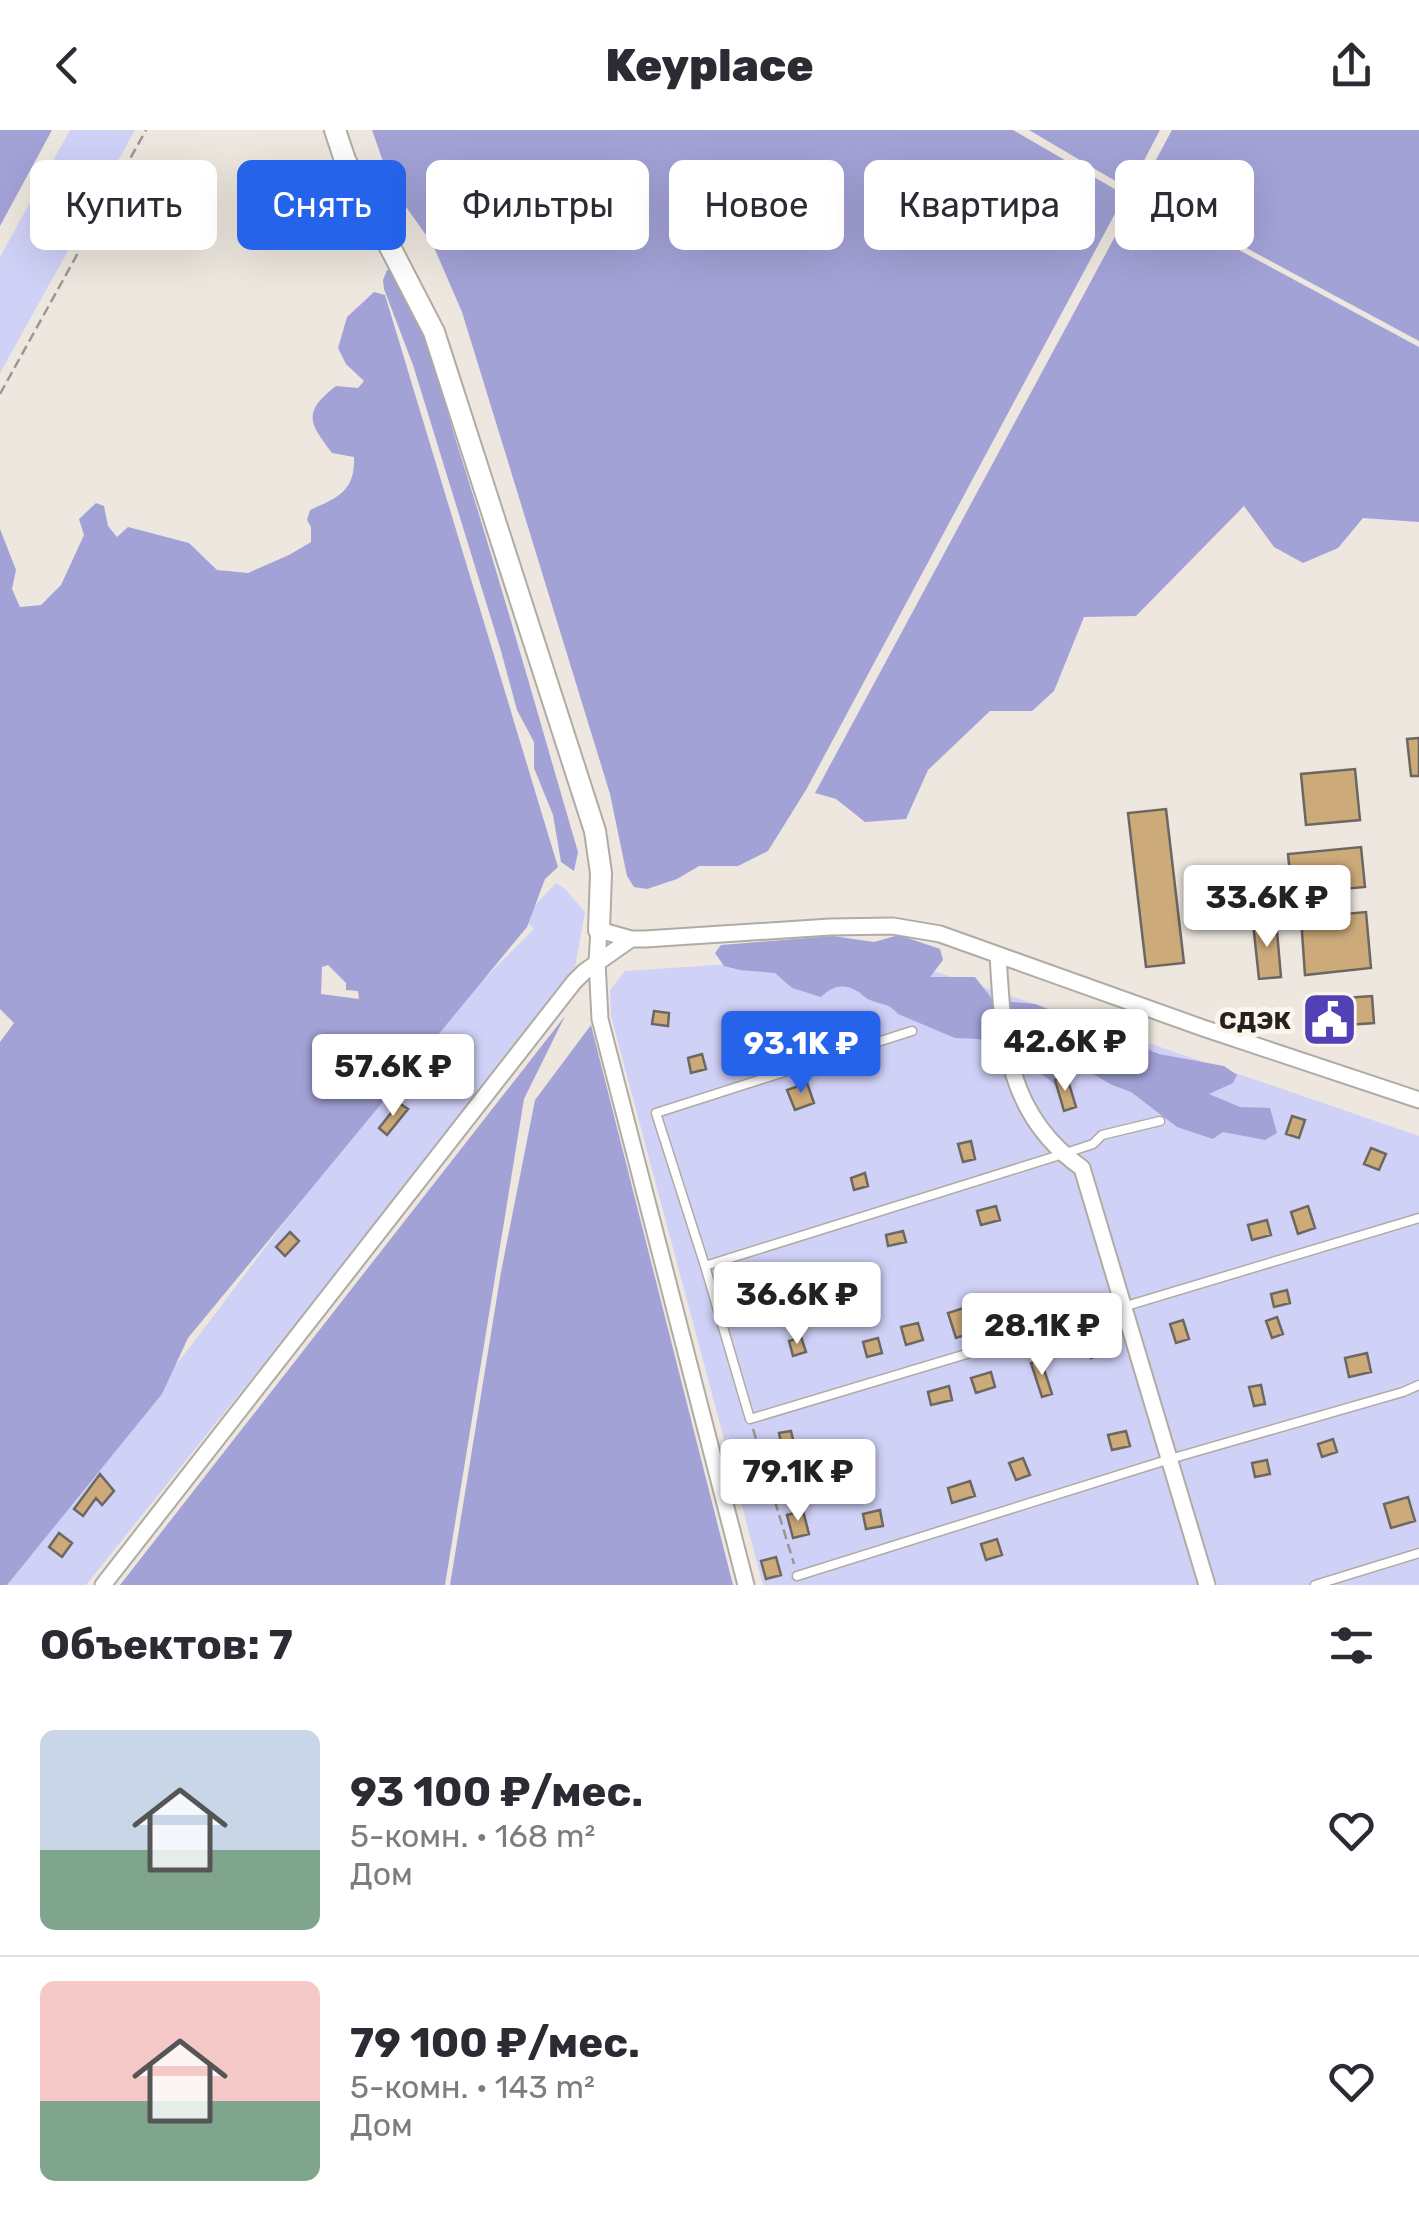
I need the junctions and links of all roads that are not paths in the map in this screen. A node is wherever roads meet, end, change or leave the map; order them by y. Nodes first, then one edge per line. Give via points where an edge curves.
1 (335, 130) edge
2 (599, 930) junction
3 (631, 939) junction
4 (998, 954) junction
5 (597, 962) junction
6 (912, 1031) dead end
7 (1419, 1100) edge
8 (1160, 1121) dead end
9 (1063, 1154) junction
10 (1419, 1218) edge
11 (705, 1266) junction
12 (1124, 1307) junction
13 (1419, 1385) edge
14 (1170, 1459) junction
15 (1419, 1553) edge
16 (798, 1576) road end
17 (103, 1585) edge
18 (746, 1585) edge
19 (1208, 1585) edge
20 (1314, 1585) edge

1 - 2 street via 434,332 594,831
2 - 3 street
2 - 5 street
3 - 4 street via 893,926
3 - 5 street
4 - 7 street
4 - 9 street via 1012,1072 1035,1123
5 - 17 street via 574,982
5 - 18 street via 600,1019
6 - 11 lane via 656,1113
8 - 9 lane via 1102,1135
9 - 11 lane
9 - 12 street via 1082,1168
10 - 12 lane
11 - 12 lane via 750,1419
12 - 14 street
13 - 14 lane
14 - 16 lane
14 - 19 street
15 - 20 lane

